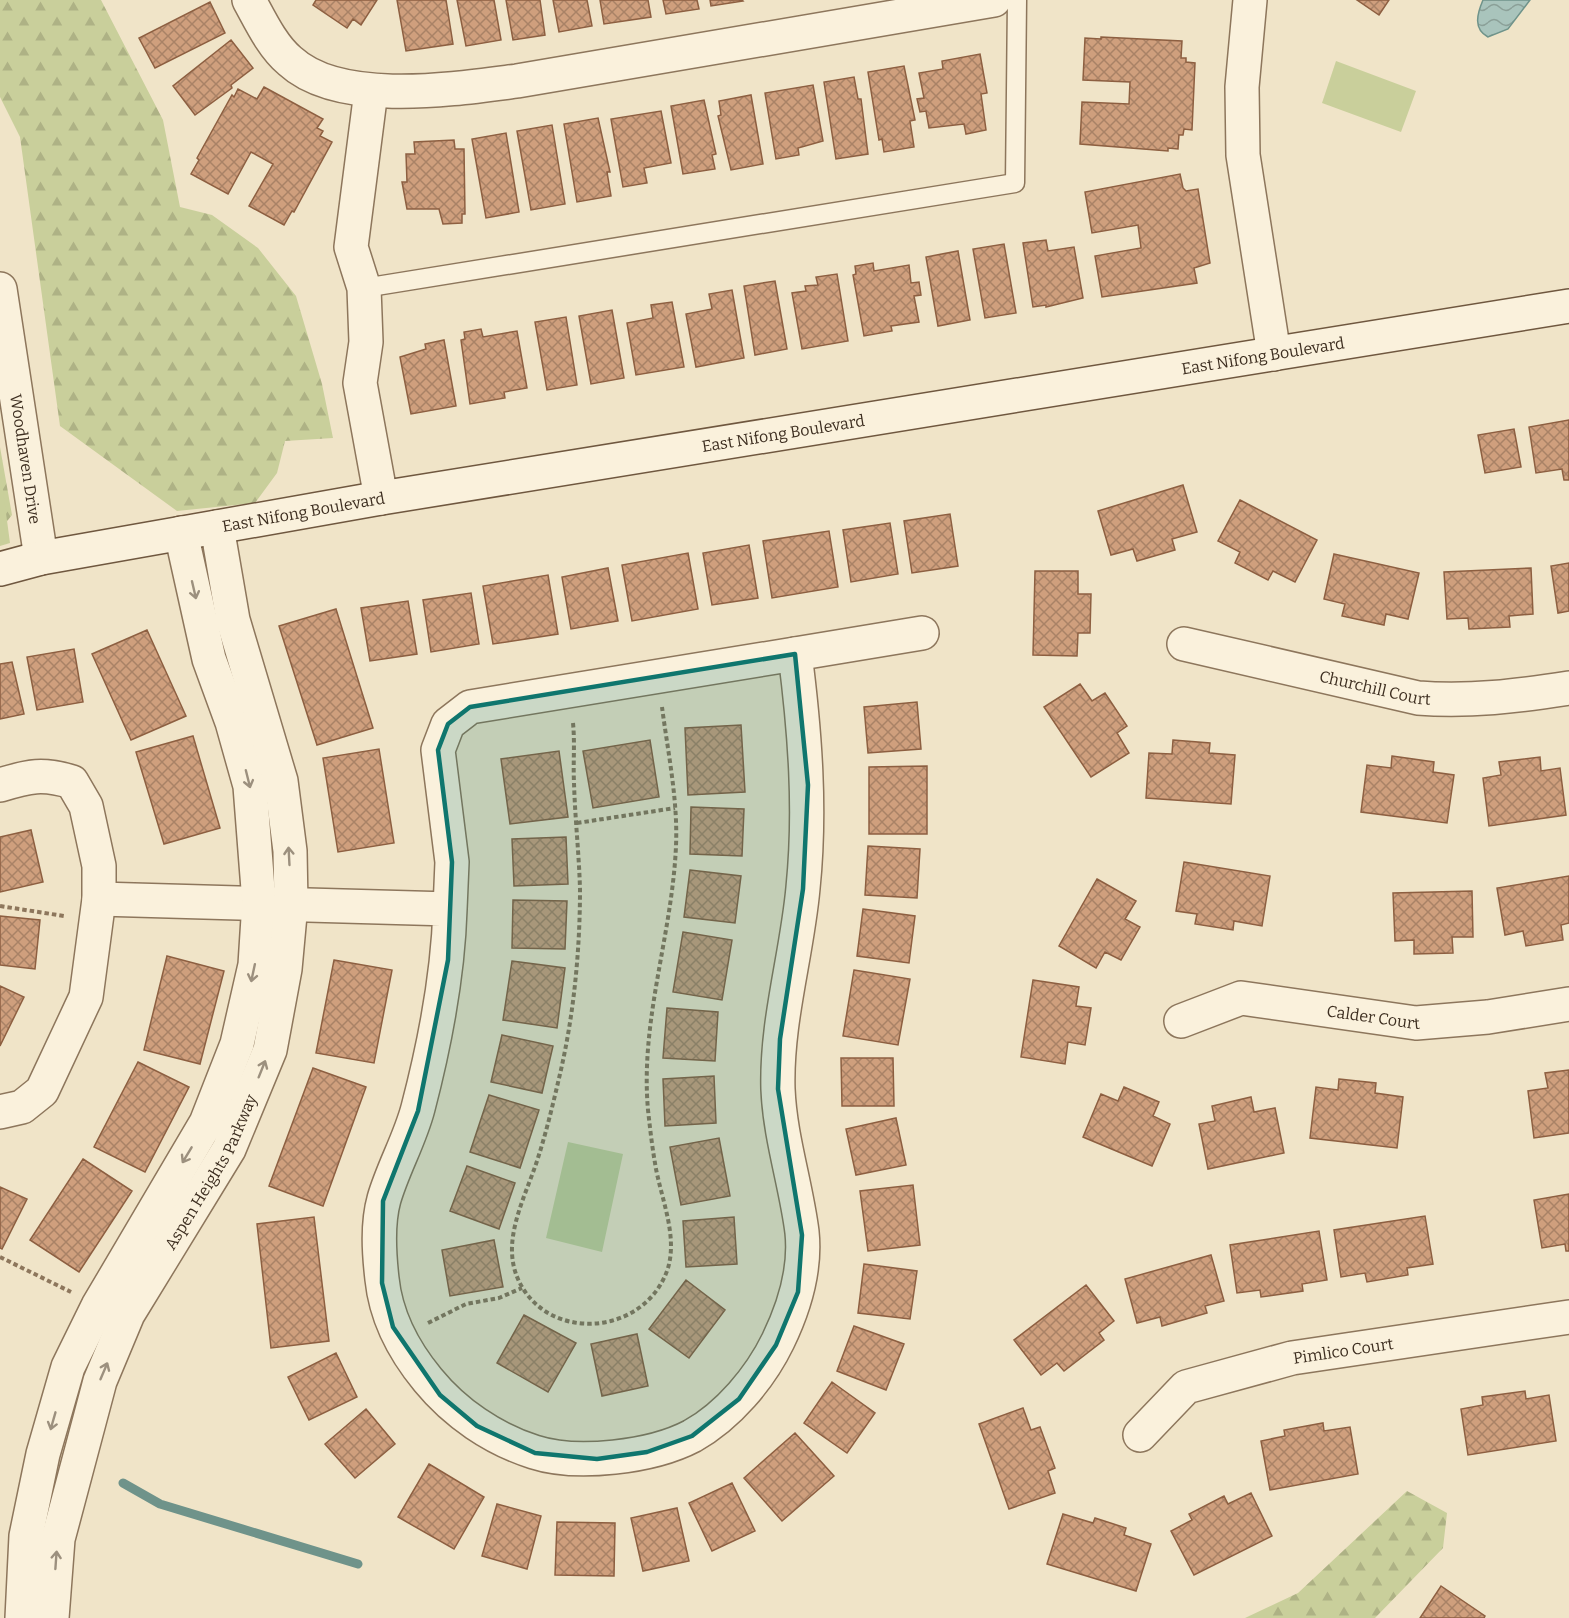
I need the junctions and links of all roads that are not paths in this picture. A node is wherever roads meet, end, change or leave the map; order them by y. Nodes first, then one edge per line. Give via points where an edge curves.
1 (249, 0) edge
2 (994, 0) edge
3 (1017, 0) edge
4 (1248, 0) edge
5 (371, 91) junction
6 (364, 288) junction
7 (0, 289) edge
8 (1569, 306) edge
9 (1274, 354) junction
10 (381, 498) junction
11 (218, 527) junction
12 (181, 533) junction
13 (41, 558) junction
14 (0, 569) edge
15 (922, 633) dead end
16 (1184, 644) dead end
17 (795, 654) junction
18 (252, 679) junction
19 (1569, 688) edge
20 (220, 689) junction
21 (247, 717) junction
22 (0, 785) edge
23 (275, 903) junction
24 (450, 909) junction
25 (97, 911) junction
26 (1569, 1004) edge
27 (1181, 1021) dead end
28 (0, 1112) edge
29 (1569, 1317) edge
30 (1140, 1435) dead end
31 (22, 1618) edge
32 (52, 1618) edge

1 - 5 street via 290,62 327,82
2 - 5 street via 517,81 443,90
3 - 6 lane via 1015,183
4 - 9 street via 1242,87 1243,155
5 - 6 street via 351,247
6 - 10 street via 366,342 360,383
7 - 13 street, Woodhaven Drive
8 - 9 street, East Nifong Boulevard
9 - 10 street, East Nifong Boulevard
10 - 11 street, East Nifong Boulevard
11 - 12 street, East Nifong Boulevard
11 - 18 street via 233,620
12 - 13 street, East Nifong Boulevard
12 -> 20 street via 209,659
13 - 14 street, East Nifong Boulevard
15 - 17 street
16 - 19 street, Churchill Court via 1418,698 1505,698
17 - 24 street via 470,707 448,724 438,750 452,862
17 - 24 street via 808,785 803,889 780,1039 778,1089 784,1151 802,1235 798,1292 776,1345 739,1399 692,1436 647,1452 597,1459 536,1453 477,1426 440,1395 412,1361 393,1327 382,1284 379,1238 383,1201 418,1111 448,960
18 - 20 street
18 - 21 street
20 - 21 street
21 - 23 street, Aspen Heights Parkway via 258,853
22 - 25 street via 50,775 72,782 86,806 99,866
23 - 24 street
23 - 25 street
23 -> 31 street, Aspen Heights Parkway via 255,965 237,1044 206,1123 98,1306 68,1367 26,1536
32 -> 23 street, Aspen Heights Parkway via 58,1539 100,1381 128,1314 229,1149 270,1050 285,969
25 - 28 street via 86,997 42,1091 22,1107
26 - 27 street, Calder Court via 1416,1023 1241,998
29 - 30 street, Pimlico Court via 1292,1358 1186,1387

